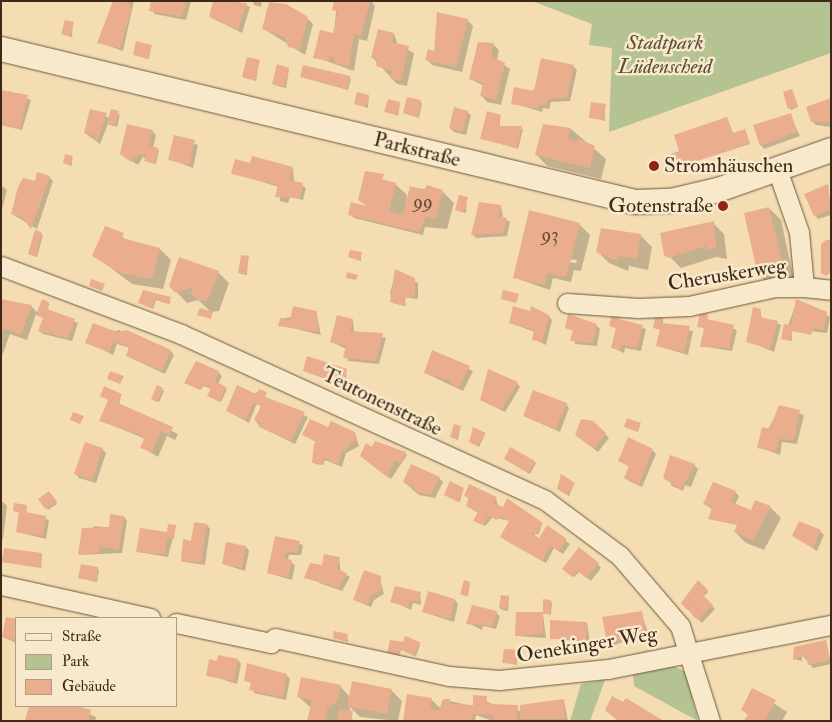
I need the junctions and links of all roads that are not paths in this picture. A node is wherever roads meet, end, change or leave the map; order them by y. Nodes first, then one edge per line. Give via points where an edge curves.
1 (1, 49) edge
2 (831, 150) edge
3 (777, 169) junction
4 (1, 266) edge
5 (804, 287) junction
6 (831, 290) edge
7 (567, 302) dead end
8 (3, 588) edge
9 (145, 617) edge
10 (178, 624) edge
11 (831, 625) edge
12 (688, 651) junction
13 (710, 721) edge

1 - 3 street, Parkstraße via 624,200 671,200 718,190
2 - 3 street, Parkstraße
3 - 5 street via 799,232
4 - 12 street, Teutonenstraße via 181,334 545,500 620,556 680,626
5 - 6 street
5 - 7 street, Cheruskerweg via 775,287 689,306 638,308
8 - 9 street
10 - 12 street, Oenekinger Weg via 271,643 276,638 449,676 493,680 576,674
11 - 12 street, Oenekinger Weg
12 - 13 street, Teutonenstraße

